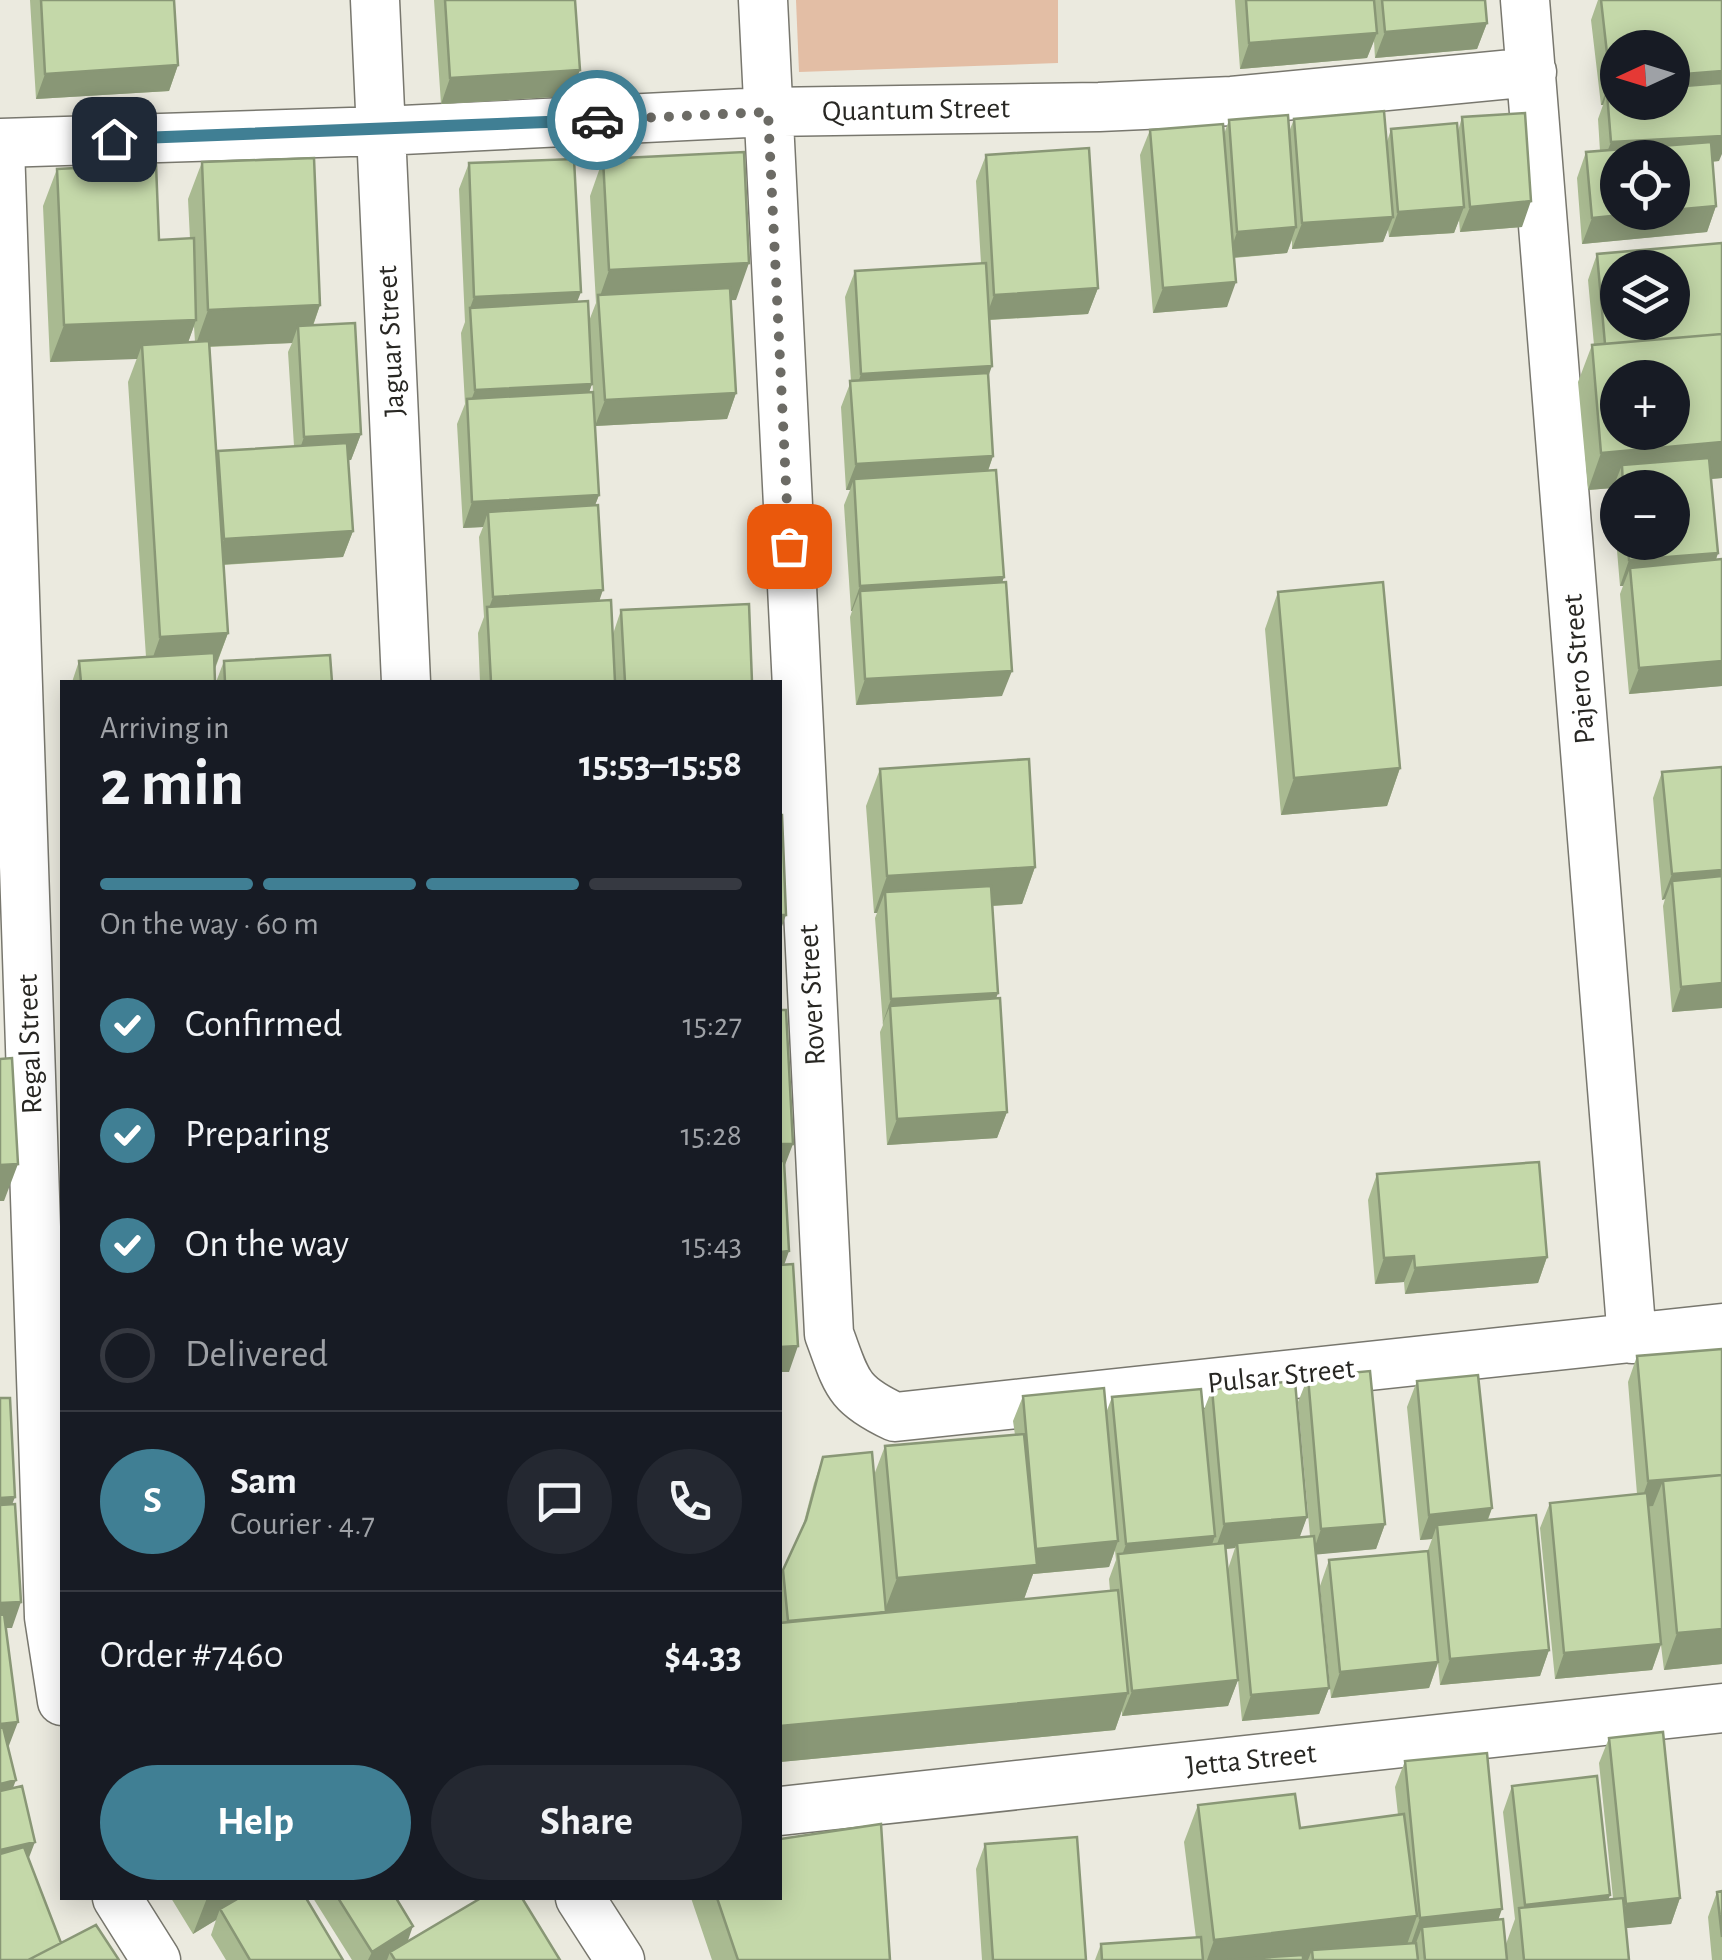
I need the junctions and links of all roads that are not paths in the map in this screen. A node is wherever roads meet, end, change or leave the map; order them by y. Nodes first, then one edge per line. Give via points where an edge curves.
1 (375, 0) edge
2 (763, 0) edge
3 (1526, 0) edge
4 (1532, 72) junction
5 (768, 112) junction
6 (382, 131) junction
7 (0, 144) edge
8 (406, 680) edge
9 (1722, 1328) edge
10 (1632, 1338) junction
11 (849, 1388) joint
12 (60, 1688) edge
13 (1722, 1708) edge
14 (782, 1811) edge
15 (118, 1900) edge
16 (581, 1900) edge
17 (156, 1960) edge
18 (620, 1960) edge

1 - 6 street, Jaguar Street
2 - 5 street, Rover Street
3 - 4 street, Pajero Street
4 - 5 street, Quantum Street via 1194,103
4 - 10 street, Pajero Street
5 - 6 street, Quantum Street
5 - 11 street, Rover Street via 829,1334
6 - 7 street, Quantum Street
6 - 8 street, Jaguar Street
7 - 12 street, Regal Street via 49,1618
9 - 10 street, Pulsar Street
10 - 11 street, Pulsar Street via 894,1416
13 - 14 street, Jetta Street
15 - 17 street
16 - 18 street

